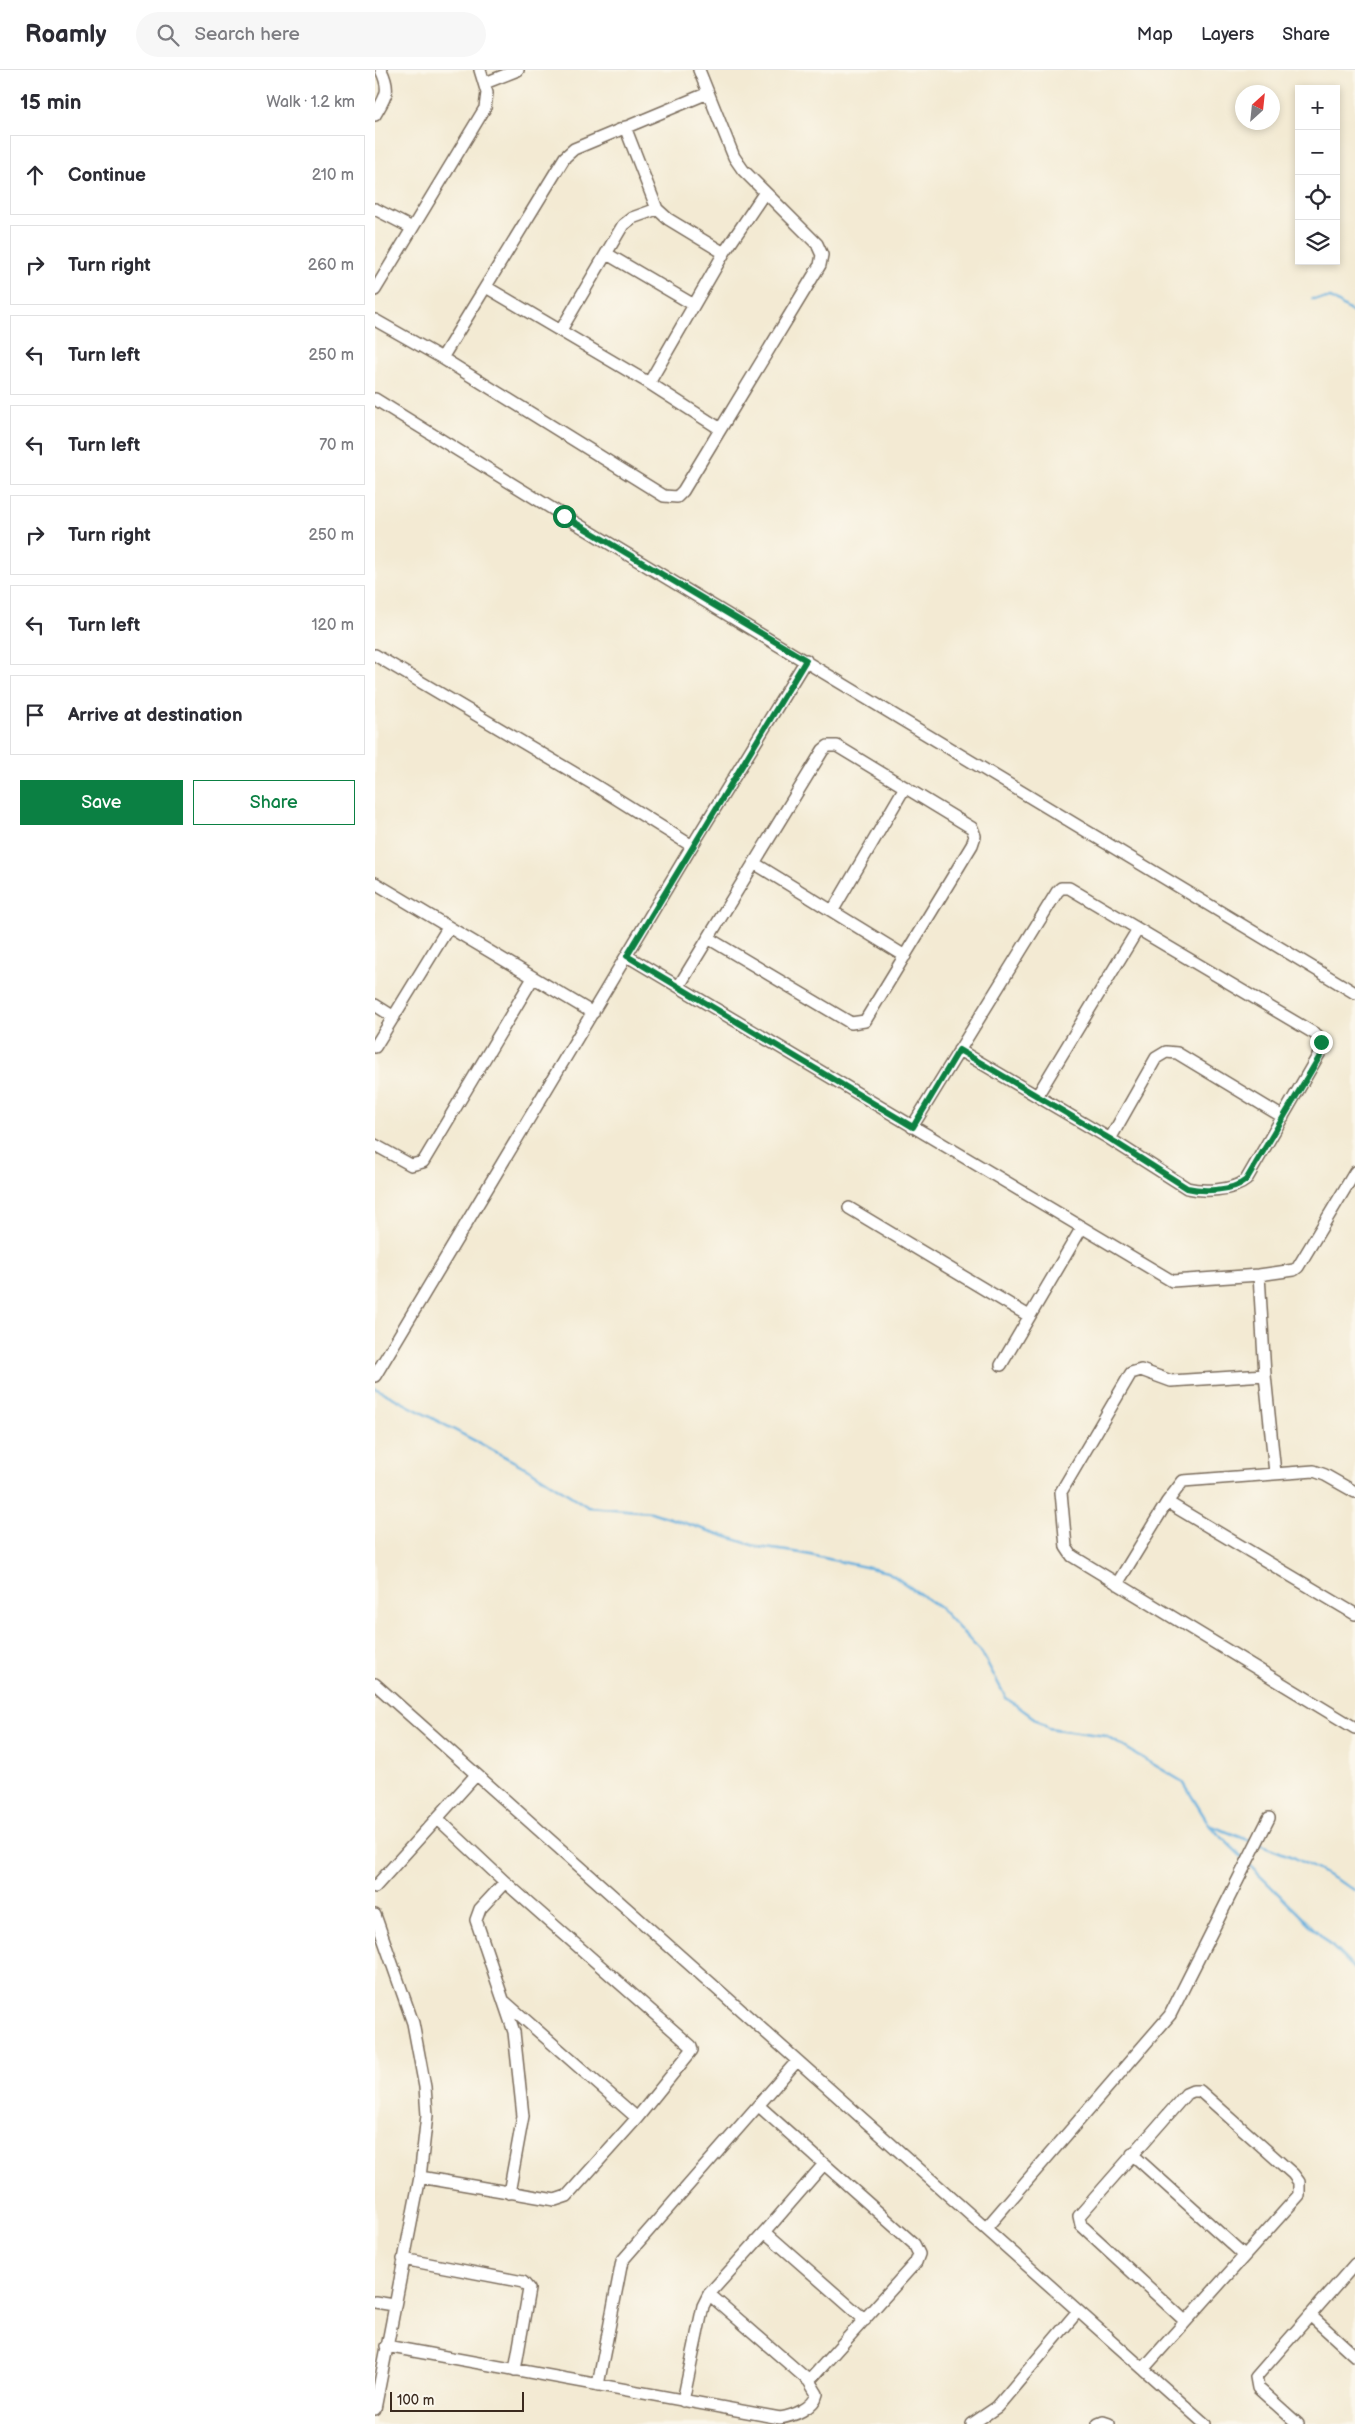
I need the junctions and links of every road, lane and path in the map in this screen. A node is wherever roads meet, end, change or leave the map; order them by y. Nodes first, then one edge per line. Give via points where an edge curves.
1 (381, 70) edge
2 (479, 70) edge
3 (518, 70) edge
4 (699, 70) edge
5 (485, 83) junction
6 (708, 93) junction
7 (375, 115) edge
8 (625, 127) junction
9 (765, 192) junction
10 (375, 209) edge
11 (657, 209) junction
12 (412, 228) junction
13 (607, 254) junction
14 (724, 254) junction
15 (487, 287) junction
16 (375, 290) edge
17 (694, 305) junction
18 (375, 320) edge
19 (561, 330) junction
20 (442, 358) junction
21 (649, 383) junction
22 (375, 399) edge
23 (719, 428) junction
24 (375, 655) edge
25 (806, 660) junction
26 (905, 787) junction
27 (692, 846) junction
28 (754, 863) junction
29 (375, 883) edge
30 (833, 910) junction
31 (449, 928) junction
32 (1138, 929) junction
33 (708, 938) junction
34 (627, 956) junction
35 (905, 956) junction
36 (533, 978) junction
37 (679, 986) junction
38 (1355, 993) edge
39 (375, 1005) edge
40 (593, 1013) junction
41 (394, 1017) junction
42 (375, 1047) edge
43 (959, 1050) junction
44 (1037, 1096) junction
45 (1283, 1117) junction
46 (913, 1127) junction
47 (1110, 1139) junction
48 (375, 1145) edge
49 (1355, 1172) edge
50 (849, 1208) dead end
51 (1081, 1229) junction
52 (1259, 1275) junction
53 (1029, 1316) junction
54 (1001, 1365) dead end
55 (1265, 1375) junction
56 (375, 1376) edge
57 (1275, 1473) junction
58 (1355, 1492) edge
59 (1167, 1502) junction
60 (1117, 1584) junction
61 (1355, 1614) edge
62 (375, 1684) edge
63 (1355, 1728) edge
64 (476, 1775) junction
65 (1269, 1818) dead end
66 (438, 1819) junction
67 (505, 1882) junction
68 (375, 1887) edge
69 (375, 1915) edge
70 (503, 2000) junction
71 (797, 2061) junction
72 (759, 2106) junction
73 (637, 2118) junction
74 (1132, 2154) junction
75 (825, 2164) junction
76 (419, 2177) junction
77 (509, 2193) junction
78 (986, 2228) junction
79 (765, 2232) junction
80 (1245, 2255) junction
81 (403, 2259) junction
82 (1355, 2264) edge
83 (709, 2294) junction
84 (375, 2302) edge
85 (394, 2305) junction
86 (1078, 2311) junction
87 (1310, 2315) junction
88 (865, 2320) junction
89 (1185, 2321) junction
90 (386, 2346) junction
91 (1355, 2356) edge
92 (1144, 2368) junction
93 (515, 2370) junction
94 (809, 2381) junction
95 (598, 2385) junction
96 (683, 2401) junction
97 (375, 2409) edge
98 (972, 2424) edge
99 (1099, 2424) edge
100 (1109, 2424) edge
101 (1205, 2424) edge
102 (1298, 2424) edge

1 - 7 street via 388,88
2 - 5 street
3 - 5 street
4 - 6 street
5 - 12 street via 488,100 485,108
6 - 8 street
6 - 9 street via 734,157
8 - 11 street
8 - 15 street via 574,149 565,157
9 - 14 street
9 - 23 street via 817,244 822,255 820,265
10 - 12 street
11 - 13 street via 632,218 623,225
11 - 14 street
12 - 16 street
13 - 17 street
13 - 19 street
14 - 17 street
15 - 19 street
15 - 20 street
17 - 21 street
18 - 20 street
19 - 21 street
20 - 23 street via 671,498 683,490
21 - 23 street
22 - 25 street
24 - 27 street
25 - 27 street
25 - 38 street
26 - 28 street via 837,746 828,746
26 - 30 street
26 - 35 street via 972,828 975,836
27 - 34 street
28 - 30 street
28 - 33 street
29 - 31 street
30 - 35 street
31 - 36 street
31 - 41 street
32 - 43 street via 1069,888 1061,888
32 - 44 street
32 - 45 street via 1317,1036 1321,1042 1320,1056
33 - 35 street via 851,1023 859,1024 865,1021
33 - 37 street
34 - 37 street
34 - 40 street
36 - 40 street
36 - 48 street via 423,1162 411,1165
37 - 46 street
39 - 41 street
40 - 56 street
41 - 42 street
43 - 44 street
43 - 46 street
44 - 47 street
45 - 47 street via 1246,1180 1239,1186 1187,1188
45 - 47 street via 1177,1053 1166,1052 1156,1058
46 - 51 street
49 - 52 street via 1297,1268
50 - 53 street
51 - 52 street via 1172,1281
51 - 53 street
52 - 55 street
53 - 54 street
55 - 57 street
55 - 60 street via 1171,1381 1141,1370 1131,1373 1064,1484 1060,1500 1068,1552
57 - 58 street via 1314,1471
57 - 59 street via 1183,1481
59 - 60 street
59 - 61 street
60 - 63 street
62 - 64 street
64 - 66 street
64 - 71 street
65 - 78 street via 1170,2015
66 - 67 street
66 - 68 street
67 - 70 street via 481,1909 476,1920
67 - 73 street via 691,2046 690,2053
69 - 76 street via 417,2040 425,2087 427,2114
70 - 73 street
70 - 77 street via 514,2032 523,2112
71 - 72 street
71 - 78 street
72 - 75 street
72 - 95 street via 622,2261
73 - 77 street via 567,2196 555,2200
74 - 80 street
74 - 80 street via 1186,2094 1197,2090 1293,2174 1299,2182 1299,2195
74 - 89 street via 1079,2216 1079,2221
75 - 79 street
75 - 88 street via 914,2244 919,2254 916,2262
76 - 77 street
76 - 81 street
78 - 86 street
79 - 83 street
79 - 88 street
80 - 89 street
81 - 85 street
81 - 93 street via 527,2285 529,2289
82 - 87 street
83 - 94 street
83 - 96 street via 699,2314
84 - 85 street
85 - 90 street
86 - 92 street
86 - 98 street via 997,2407
87 - 91 street
87 - 102 street via 1258,2373 1256,2381 1259,2388
88 - 94 street
89 - 92 street
90 - 93 street
90 - 97 street
92 - 101 street
93 - 95 street
94 - 96 street via 817,2394 812,2404 780,2418
95 - 96 street
99 - 100 street

